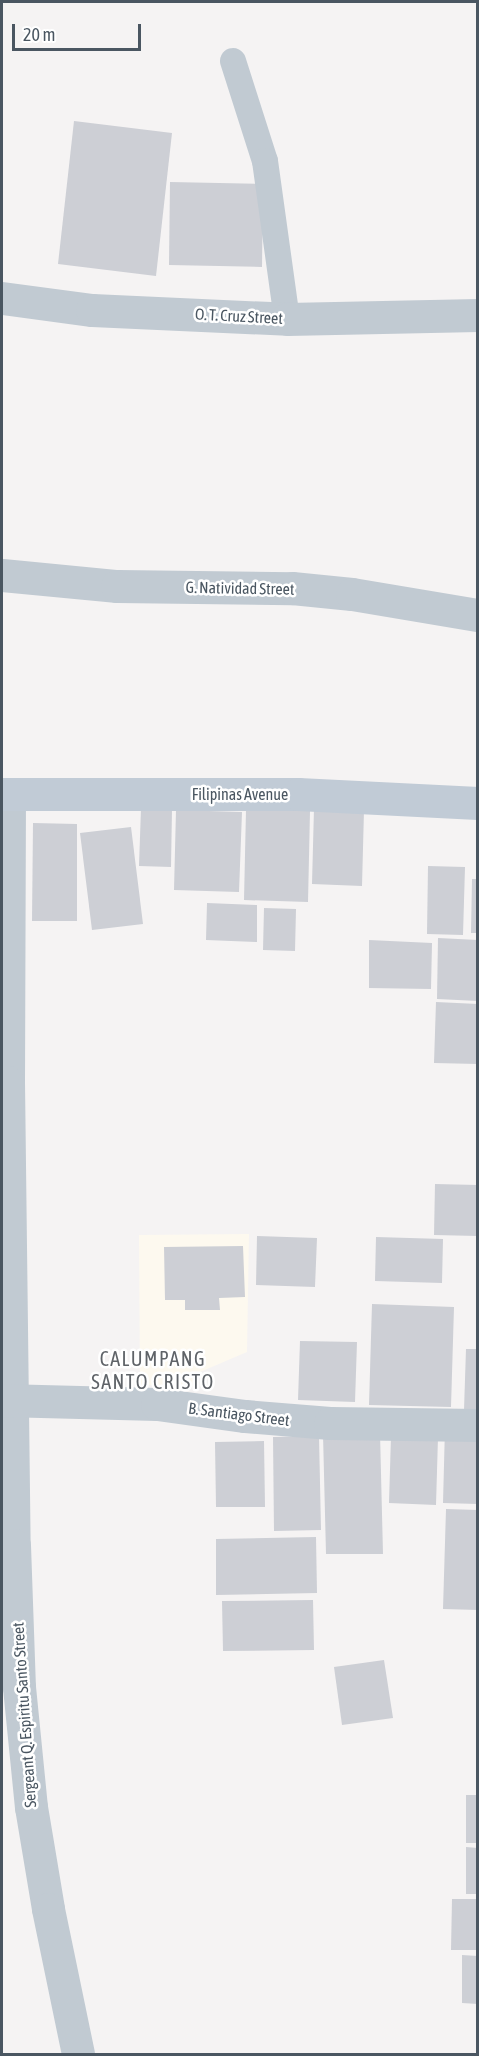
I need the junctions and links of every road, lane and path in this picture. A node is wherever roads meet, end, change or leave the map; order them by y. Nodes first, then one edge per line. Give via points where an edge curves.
1 (233, 61) dead end
2 (2, 298) edge
3 (477, 315) edge
4 (287, 319) junction
5 (2, 575) edge
6 (477, 615) edge
7 (5, 794) edge
8 (477, 803) edge
9 (7, 1400) edge
10 (477, 1425) edge
11 (78, 2055) edge

1 - 4 lane via 265,161
2 - 4 street, O. T. Cruz Street via 92,310
3 - 4 street, O. T. Cruz Street
5 - 6 street, G. Natividad Street via 117,586 292,588
7 - 8 street, Filipinas Avenue via 298,794
7 - 9 street, Sergeant Q. Espiritu Santo Street
9 - 10 street, B. Santiago Street via 158,1404 330,1423
9 - 11 street, Sergeant Q. Espiritu Santo Street via 19,1687 28,1785

